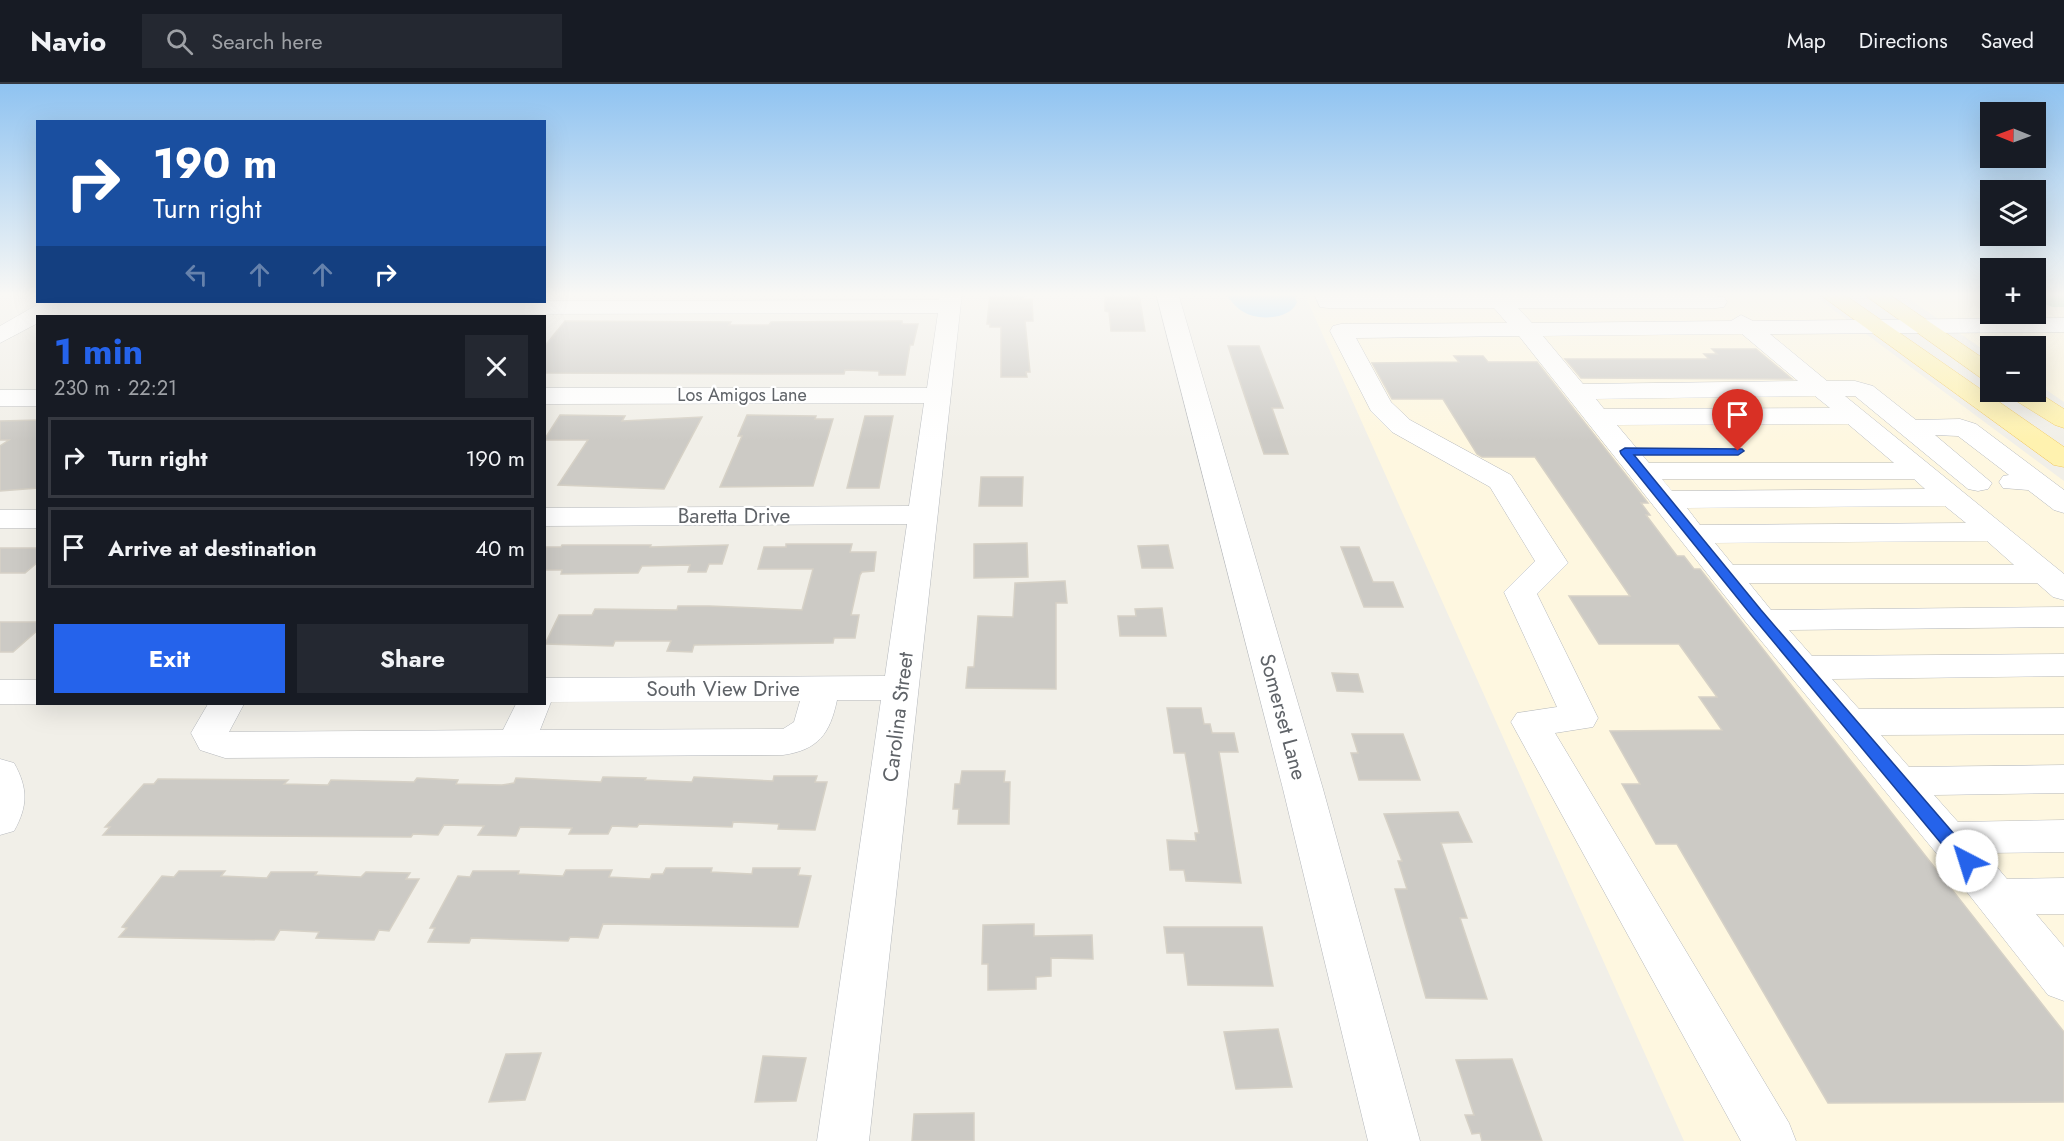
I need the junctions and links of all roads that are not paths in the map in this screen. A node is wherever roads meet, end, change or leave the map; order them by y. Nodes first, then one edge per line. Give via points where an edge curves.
1 (945, 342) edge
2 (1181, 342) edge
3 (1347, 342) edge
4 (1484, 342) edge
5 (1528, 342) edge
6 (1562, 342) edge
7 (1766, 342) edge
8 (1897, 342) edge
9 (1945, 342) edge
10 (1531, 346) junction
11 (1353, 352) junction
12 (1443, 352) dead end
13 (1980, 366) edge
14 (1822, 389) junction
15 (939, 395) junction
16 (546, 396) edge
17 (0, 398) edge
18 (36, 398) edge
19 (2035, 402) edge
20 (1587, 404) junction
21 (1855, 416) junction
22 (2064, 420) edge
23 (1910, 428) junction
24 (1896, 451) junction
25 (2064, 459) edge
26 (1633, 461) junction
27 (2035, 482) junction
28 (1978, 483) junction
29 (1936, 484) junction
30 (1665, 500) junction
31 (2064, 504) edge
32 (924, 515) junction
33 (546, 517) edge
34 (0, 519) edge
35 (36, 519) edge
36 (1994, 532) junction
37 (1692, 534) junction
38 (1725, 574) junction
39 (2054, 582) edge
40 (2064, 617) edge
41 (1762, 620) junction
42 (2064, 665) edge
43 (1803, 668) junction
44 (821, 688) junction
45 (902, 688) junction
46 (546, 690) edge
47 (0, 692) edge
48 (36, 692) edge
49 (225, 705) edge
50 (534, 705) edge
51 (2064, 721) edge
52 (1849, 722) junction
53 (515, 744) junction
54 (0, 773) edge
55 (2064, 779) edge
56 (1899, 781) junction
57 (0, 820) edge
58 (2064, 836) edge
59 (1947, 838) junction
60 (2064, 896) edge
61 (1996, 897) junction
62 (2062, 976) edge
63 (843, 1141) edge
64 (1394, 1141) edge
65 (1770, 1141) edge

1 - 15 street, Carolina Street
2 - 64 street, Somerset Lane
3 - 11 street
4 - 10 street
5 - 10 street
6 - 10 street
7 - 14 street
8 - 25 main road
9 - 13 main road
10 - 20 street
11 - 12 street
11 - 65 street via 1380,406 1401,426 1501,481 1552,562 1520,592 1580,718 1530,722
14 - 20 street
14 - 21 street
14 - 23 street via 1864,391
15 - 16 street, Los Amigos Lane
15 - 32 street, Carolina Street
17 - 18 street
19 - 22 main road
20 - 21 street
20 - 26 street
21 - 24 street
23 - 27 street via 1967,430
23 - 28 street
24 - 26 street
24 - 29 street
26 - 29 street
26 - 30 street
27 - 28 street
27 - 31 street
28 - 29 street
29 - 30 street
29 - 36 street
30 - 37 street
32 - 33 street, Baretta Drive
32 - 45 street, Carolina Street
34 - 35 street
36 - 37 street
36 - 39 street
37 - 38 street
38 - 39 street
38 - 41 street
40 - 41 street
41 - 43 street
42 - 43 street
43 - 52 street
44 - 45 street, South View Drive
44 - 46 street, South View Drive
44 - 53 street via 813,724 805,735 792,742
45 - 63 street, Carolina Street
47 - 48 street
49 - 53 street via 210,733 213,741 225,745
50 - 53 street
51 - 52 street
52 - 56 street
54 - 57 street via 8,789
55 - 56 street
56 - 59 street
58 - 59 street
59 - 61 street
60 - 61 street
61 - 62 street

